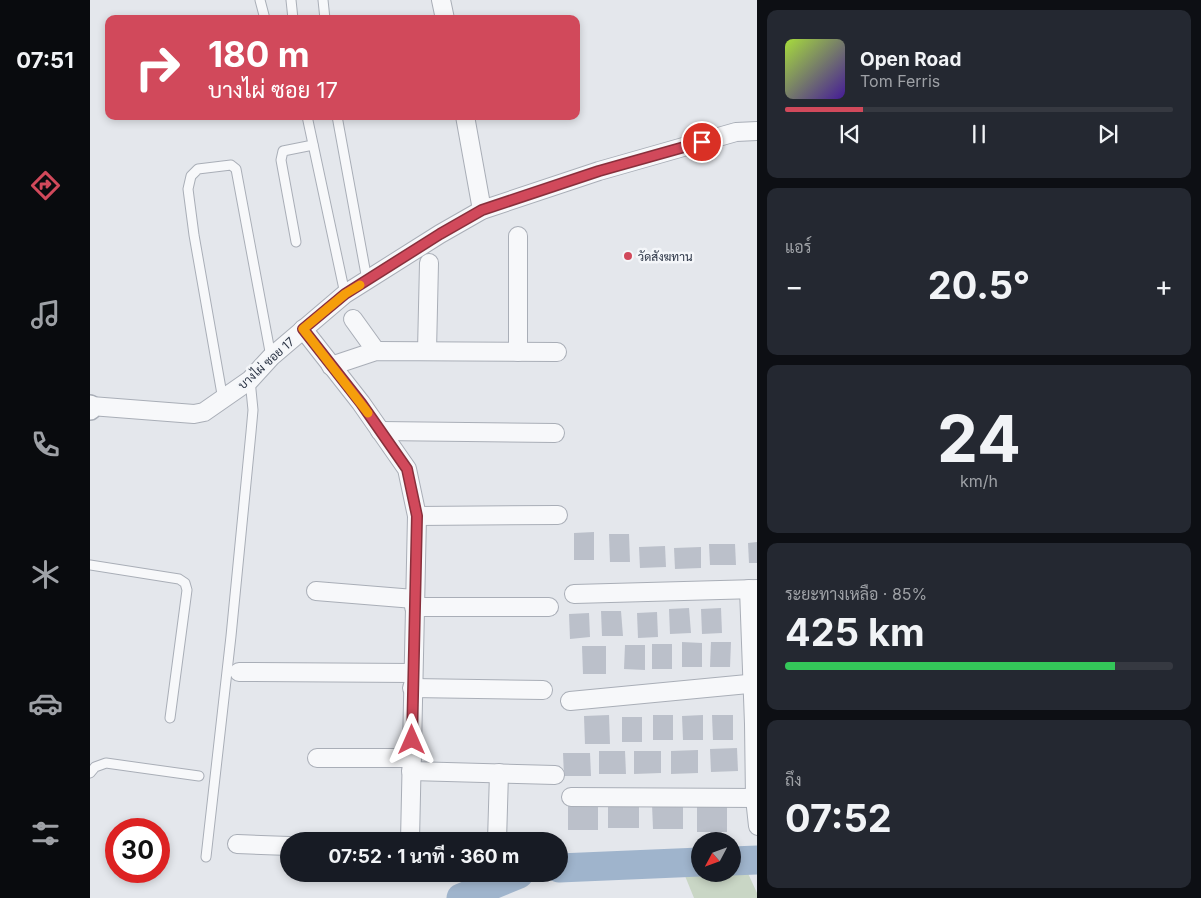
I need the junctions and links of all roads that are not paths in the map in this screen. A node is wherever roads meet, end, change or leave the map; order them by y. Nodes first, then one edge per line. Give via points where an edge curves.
1 (260, 0) edge
2 (291, 0) edge
3 (323, 0) edge
4 (442, 0) edge
5 (264, 15) edge
6 (293, 15) edge
7 (325, 15) edge
8 (444, 15) edge
9 (308, 120) edge
10 (338, 120) edge
11 (466, 120) edge
12 (757, 131) edge
13 (313, 145) junction
14 (482, 210) junction
15 (518, 236) dead end
16 (296, 242) dead end
17 (430, 263) dead end
18 (367, 280) junction
19 (345, 294) junction
20 (353, 319) dead end
21 (303, 329) junction
22 (376, 351) junction
23 (427, 351) junction
24 (518, 352) junction
25 (557, 352) dead end
26 (271, 357) junction
27 (331, 366) junction
28 (250, 380) junction
29 (223, 400) junction
30 (90, 407) edge
31 (380, 431) junction
32 (555, 434) dead end
33 (558, 515) dead end
34 (417, 516) junction
35 (90, 565) edge
36 (753, 589) edge
37 (316, 591) dead end
38 (574, 594) dead end
39 (414, 603) junction
40 (549, 607) dead end
41 (239, 672) dead end
42 (412, 680) junction
43 (754, 683) edge
44 (543, 690) dead end
45 (570, 701) dead end
46 (170, 718) dead end
47 (318, 758) dead end
48 (412, 765) junction
49 (90, 773) edge
50 (499, 773) junction
51 (554, 775) dead end
52 (199, 776) dead end
53 (571, 797) dead end
54 (756, 798) edge
55 (757, 826) edge
56 (410, 832) edge
57 (497, 832) edge
58 (237, 844) dead end
59 (280, 846) edge
60 (206, 857) dead end

1 - 5 lane
2 - 6 lane
3 - 7 lane
4 - 8 street
9 - 13 lane
10 - 18 lane
11 - 14 street
12 - 14 street, บางไผ่ ซอย 17 via 736,132 599,171
13 - 16 lane via 283,151 281,160
13 - 19 lane
14 - 18 street, บางไผ่ ซอย 17
15 - 24 street
17 - 23 street
18 - 19 street, บางไผ่ ซอย 17
19 - 21 street, บางไผ่ ซอย 17
20 - 22 street
21 - 26 street, บางไผ่ ซอย 17
21 - 27 street
22 - 23 street
22 - 27 street
23 - 24 street
24 - 25 street
26 - 28 street, บางไผ่ ซอย 17
26 - 29 lane via 236,169 232,164 198,169 191,176 188,189
27 - 31 street
28 - 29 street, บางไผ่ ซอย 17
28 - 60 lane via 251,432
29 - 30 street, บางไผ่ ซอย 17 via 204,412 194,414
31 - 32 street
31 - 34 street via 407,469
33 - 34 street
34 - 39 street
35 - 46 lane via 179,579 185,583 187,590
36 - 38 street
36 - 43 street
37 - 39 street
39 - 40 street
39 - 42 street
41 - 42 street
42 - 44 street
42 - 48 street
43 - 45 street
43 - 54 street
47 - 48 street
48 - 50 street
48 - 56 street
49 - 52 lane via 106,763
50 - 51 street
50 - 57 street
53 - 54 street
54 - 55 street
58 - 59 street

